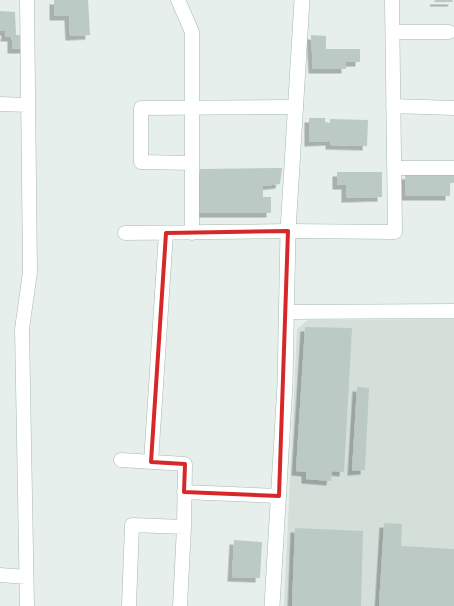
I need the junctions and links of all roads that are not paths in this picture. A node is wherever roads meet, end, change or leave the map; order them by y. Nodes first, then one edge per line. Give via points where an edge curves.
1 (27, 0) edge
2 (178, 0) edge
3 (302, 0) edge
4 (392, 0) edge
5 (393, 32) junction
6 (449, 32) dead end
7 (0, 104) edge
8 (28, 105) junction
9 (394, 106) junction
10 (192, 107) junction
11 (296, 107) junction
12 (454, 108) edge
13 (192, 163) junction
14 (394, 168) junction
15 (454, 168) edge
16 (288, 231) junction
17 (192, 232) junction
18 (166, 233) junction
19 (125, 234) dead end
20 (454, 311) edge
21 (288, 312) junction
22 (121, 460) dead end
23 (151, 462) junction
24 (184, 492) junction
25 (279, 496) junction
26 (184, 527) junction
27 (0, 575) edge
28 (26, 577) junction
29 (27, 606) edge
30 (128, 606) edge
31 (180, 606) edge
32 (272, 606) edge

1 - 8 street
2 - 10 street via 192,32
3 - 11 street
4 - 5 street
5 - 6 street
5 - 9 street
7 - 8 street
8 - 28 street via 30,272 22,329
9 - 12 street
9 - 14 street
10 - 11 street
10 - 13 street
10 - 13 street via 141,108 141,162
11 - 16 street
13 - 17 street
14 - 15 street
14 - 16 street via 394,232
16 - 17 street
16 - 21 street
17 - 18 street
18 - 19 street
18 - 23 street
20 - 21 street
21 - 25 street
22 - 23 street
23 - 24 street via 185,464
24 - 25 street
24 - 26 street
25 - 32 street
26 - 30 street via 132,525
26 - 31 street
27 - 28 street
28 - 29 street

